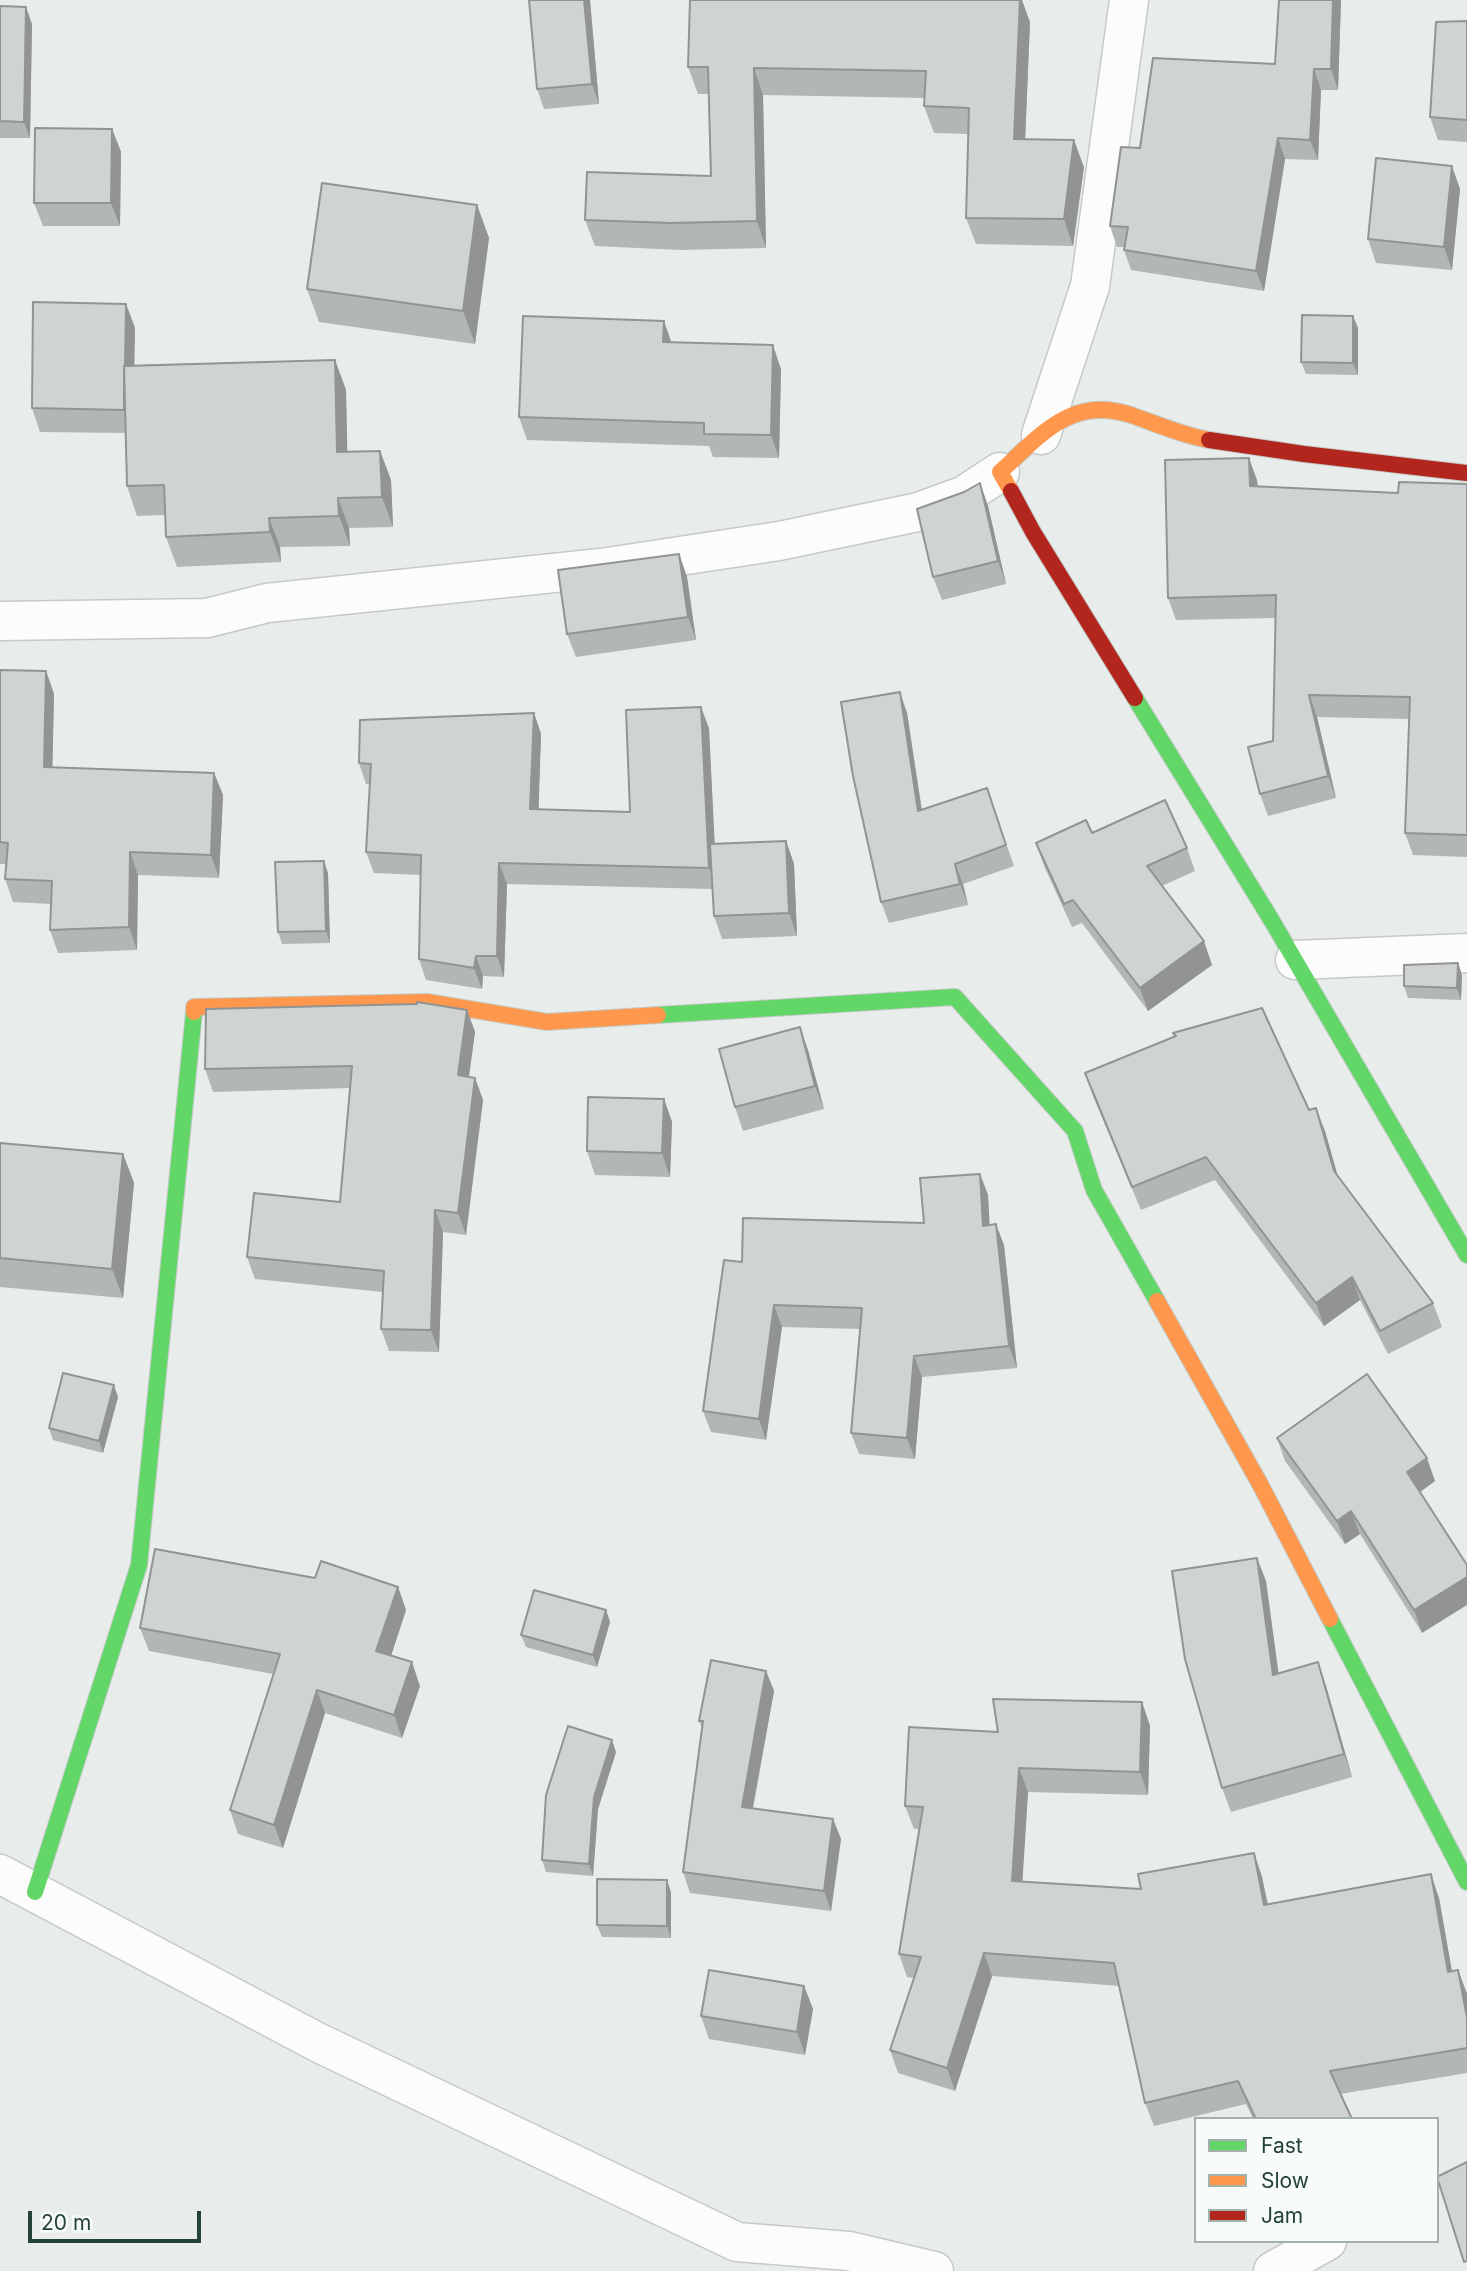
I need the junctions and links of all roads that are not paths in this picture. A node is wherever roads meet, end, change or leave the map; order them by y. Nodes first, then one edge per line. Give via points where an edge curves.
1 (1129, 0) edge
2 (1041, 435) junction
3 (1000, 472) junction
4 (1467, 473) edge
5 (0, 621) edge
6 (1467, 953) edge
7 (1296, 960) junction
8 (1467, 1255) edge
9 (0, 1874) edge
10 (1467, 1882) edge
11 (35, 1892) junction
12 (1323, 2243) edge
13 (934, 2271) edge
14 (1273, 2271) edge

1 - 2 street via 1090,286
2 - 3 street
2 - 4 street via 1066,416 1101,408 1206,440
3 - 5 street via 965,495 918,512 779,541 601,568 267,603 207,618
3 - 7 street
6 - 7 street
7 - 8 street
9 - 11 street
10 - 11 street via 1260,1484 1094,1190 1075,1131 956,997 547,1022 427,1002 194,1007 139,1565
11 - 13 street via 319,2043 737,2242 849,2251
12 - 14 street

